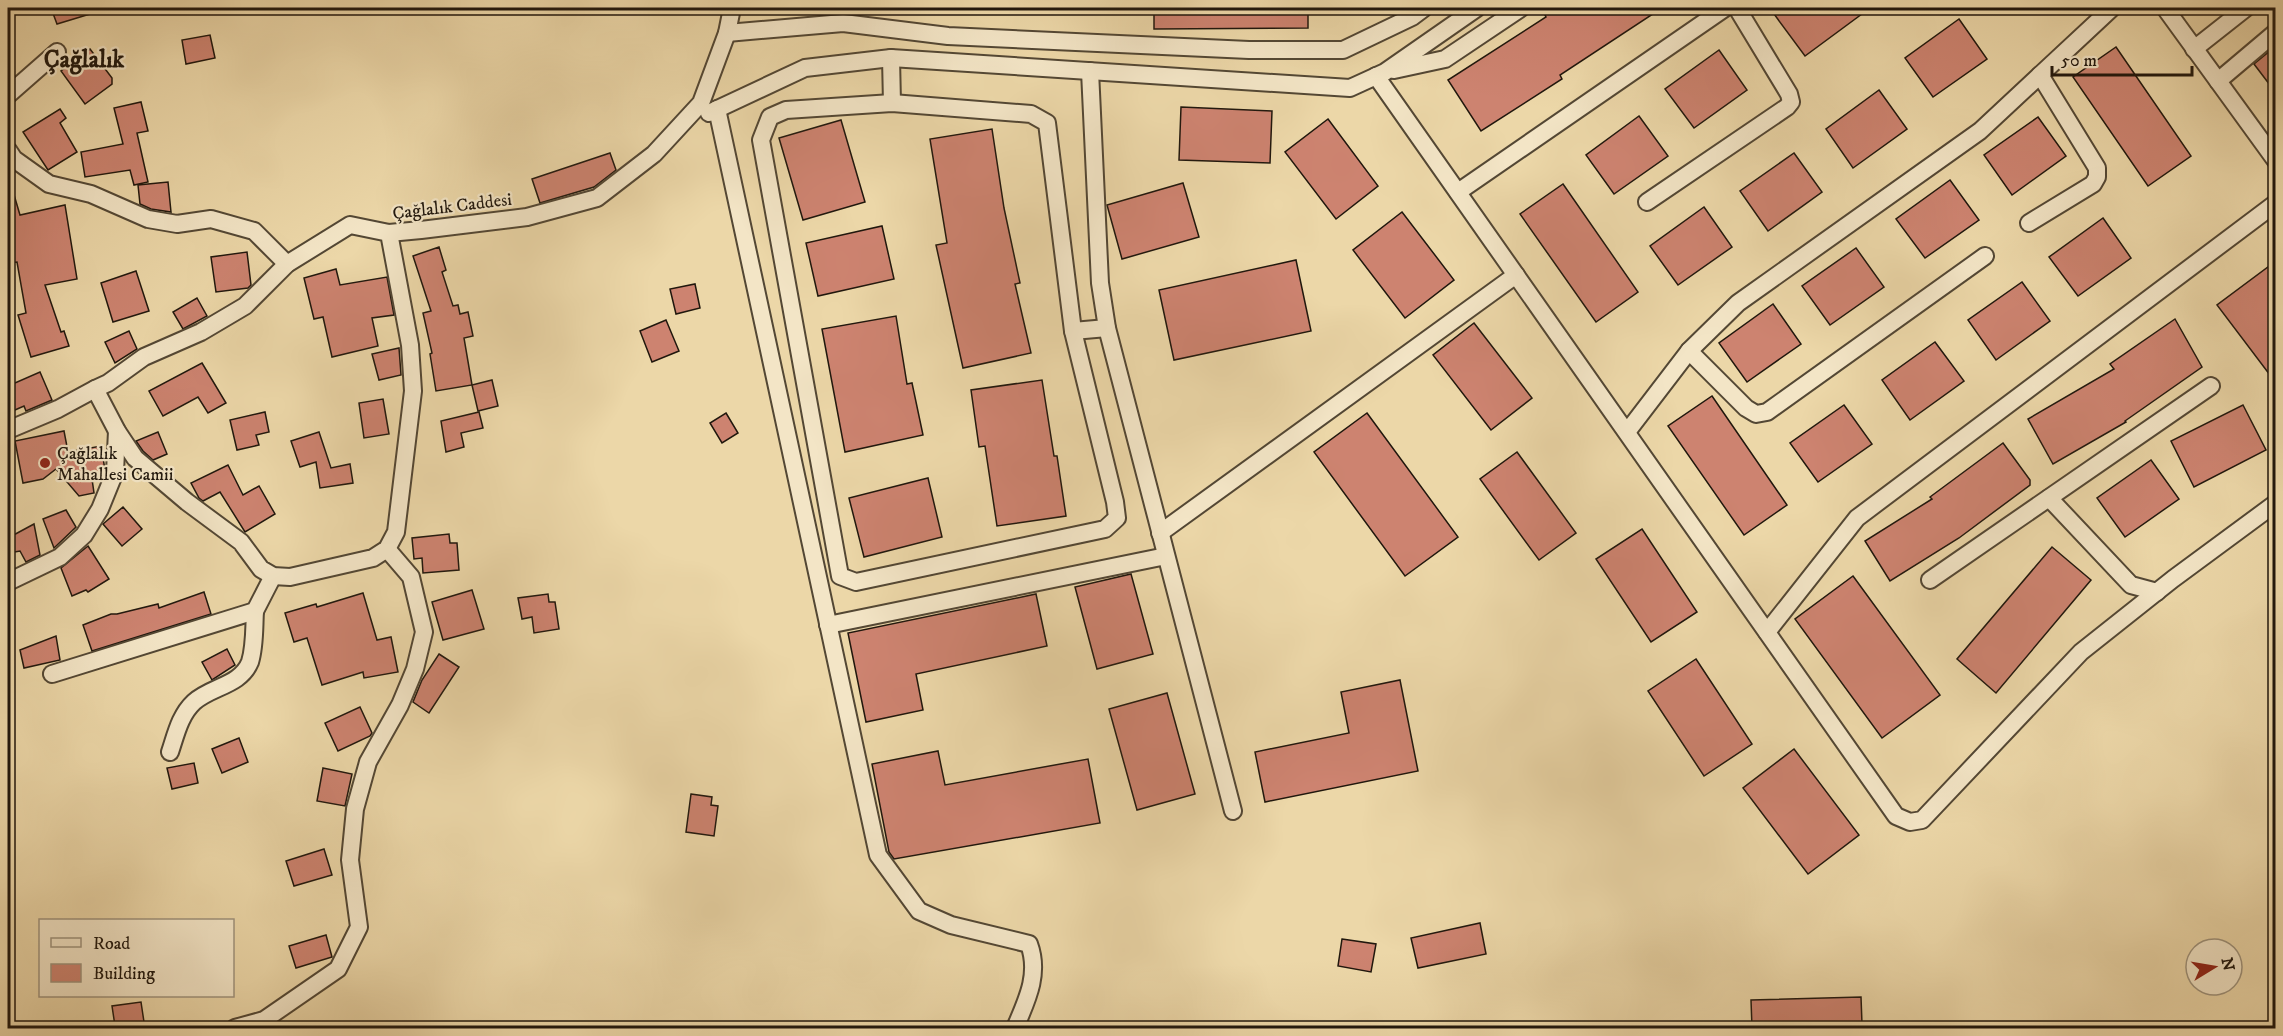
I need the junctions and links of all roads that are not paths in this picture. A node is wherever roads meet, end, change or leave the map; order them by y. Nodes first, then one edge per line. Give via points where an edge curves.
1 (732, 8) edge
2 (1424, 8) edge
3 (1477, 8) edge
4 (1521, 8) edge
5 (1725, 8) edge
6 (1737, 8) edge
7 (2112, 8) edge
8 (2246, 8) edge
9 (2173, 11) edge
10 (2276, 32) edge
11 (727, 33) junction
12 (2194, 49) junction
13 (57, 52) dead end
14 (891, 58) junction
15 (1090, 71) junction
16 (1380, 74) junction
17 (2040, 75) junction
18 (2217, 81) junction
19 (8, 95) edge
20 (892, 103) junction
21 (717, 109) junction
22 (679, 127) junction
23 (8, 150) edge
24 (2276, 161) edge
25 (1458, 192) junction
26 (1647, 202) dead end
27 (2276, 203) edge
28 (2030, 223) dead end
29 (389, 233) junction
30 (1985, 256) dead end
31 (287, 264) junction
32 (1516, 275) junction
33 (1107, 328) junction
34 (1073, 331) junction
35 (1689, 351) junction
36 (2211, 386) dead end
37 (95, 389) junction
38 (8, 430) edge
39 (117, 431) junction
40 (1627, 432) junction
41 (2049, 498) junction
42 (2276, 503) edge
43 (1160, 533) junction
44 (387, 549) junction
45 (1166, 556) junction
46 (273, 576) junction
47 (1930, 580) dead end
48 (8, 582) edge
49 (2157, 592) junction
50 (255, 610) junction
51 (828, 625) junction
52 (1767, 632) junction
53 (52, 674) dead end
54 (170, 752) dead end
55 (1233, 812) dead end
56 (235, 1029) edge
57 (1015, 1029) edge

1 - 11 street, Çağlalık Caddesi
2 - 11 street via 1343,50 1249,50 948,36 843,23
3 - 16 street
4 - 16 street via 1445,59
5 - 25 street
6 - 26 street via 1790,94 1791,102
7 - 17 street
8 - 12 street
9 - 12 street
10 - 18 street
11 - 22 street, Çağlalık Caddesi via 701,103
12 - 18 street
13 - 19 street
14 - 15 street
14 - 20 street
14 - 21 street via 806,68
15 - 16 street via 1350,88
15 - 33 street via 1100,283
16 - 25 street
17 - 28 street via 2097,168 2097,177 2093,184
17 - 35 street via 1980,131 1738,303
18 - 24 street
20 - 34 street via 1031,114 1047,123
20 - 34 street via 786,110 770,117 761,140 840,576 856,582 873,579 1105,529 1117,518
21 - 22 street
21 - 51 street
22 - 29 street, Çağlalık Caddesi via 654,154 597,198 527,217
23 - 31 street via 14,159 49,184 91,194 148,219 177,224 212,219 254,231
25 - 32 street
27 - 52 street via 1857,518
29 - 31 street, Çağlalık Caddesi via 350,225
29 - 44 street via 410,345 413,391 396,532
30 - 35 street via 1767,412 1756,414 1746,408
31 - 37 street, Çağlalık Caddesi via 245,306 201,332 144,357
32 - 40 street
32 - 43 street
33 - 34 street
33 - 43 street
35 - 40 street
36 - 41 street
37 - 38 street, Çağlalık Caddesi
37 - 39 street
39 - 46 street via 135,458 241,542 261,569
39 - 48 street via 115,472 84,536 60,557
40 - 52 street
41 - 47 street
41 - 49 street via 2130,585
42 - 49 street
43 - 45 street
44 - 46 street via 373,558 290,577
44 - 56 street via 411,577 424,632 415,669 368,762 355,809 350,860 359,927 338,969 264,1020
45 - 51 street
45 - 55 street
46 - 50 street
49 - 52 street via 2081,652 1922,820 1910,822 1896,816
50 - 53 street
50 - 54 street via 252,653 246,669 235,680 194,703 182,718
51 - 57 street via 878,855 919,910 951,925 1029,944 1034,957 1032,989

